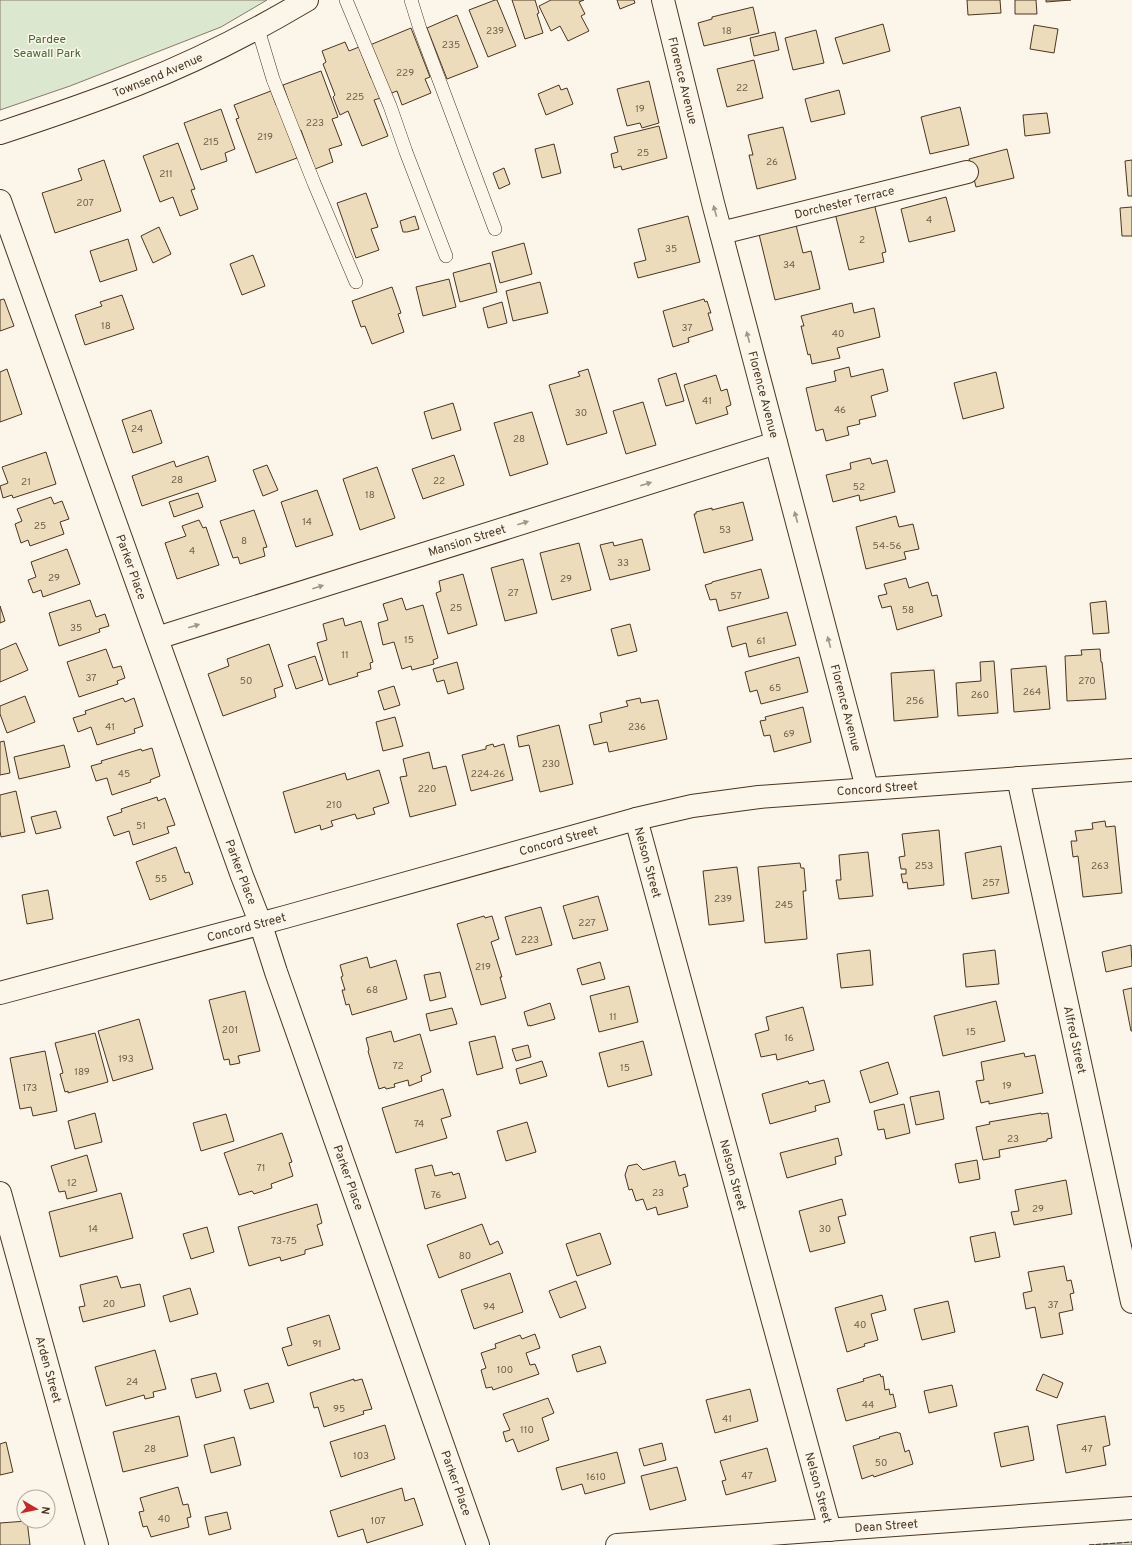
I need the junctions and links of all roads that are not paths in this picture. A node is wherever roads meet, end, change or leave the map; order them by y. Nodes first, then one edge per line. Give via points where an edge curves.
1 (307, 0) edge
2 (346, 0) edge
3 (411, 0) edge
4 (663, 0) edge
5 (258, 29) junction
6 (0, 133) edge
7 (967, 172) dead end
8 (0, 201) edge
9 (495, 229) dead end
10 (721, 233) junction
11 (446, 256) dead end
12 (356, 282) dead end
13 (776, 443) junction
14 (157, 638) junction
15 (1132, 770) edge
16 (1018, 778) junction
17 (867, 788) junction
18 (636, 819) junction
19 (260, 922) junction
20 (0, 993) edge
21 (0, 1193) edge
22 (1132, 1302) edge
23 (1132, 1508) edge
24 (830, 1530) junction
25 (97, 1545) edge
26 (478, 1545) edge
27 (617, 1545) edge

1 - 5 street, Townsend Avenue
2 - 11 lane via 390,106
3 - 9 lane
10 -> 4 street, Florence Avenue
5 - 6 street, Townsend Avenue via 138,84
5 - 12 lane via 276,86
7 - 10 street, Dorchester Terrace
8 - 14 street, Parker Place
13 -> 10 street, Florence Avenue
14 -> 13 street, Mansion Street
17 -> 13 street, Florence Avenue
14 - 19 street, Parker Place
15 - 16 street, Concord Street
16 - 17 street, Concord Street
16 - 22 street, Alfred Street
17 - 18 street, Concord Street via 759,797 692,806
18 - 19 street, Concord Street
18 - 24 street, Nelson Street
19 - 20 street, Concord Street
19 - 26 street, Parker Place
21 - 25 street, Arden Street
23 - 24 street, Dean Street
24 - 27 street, Dean Street

